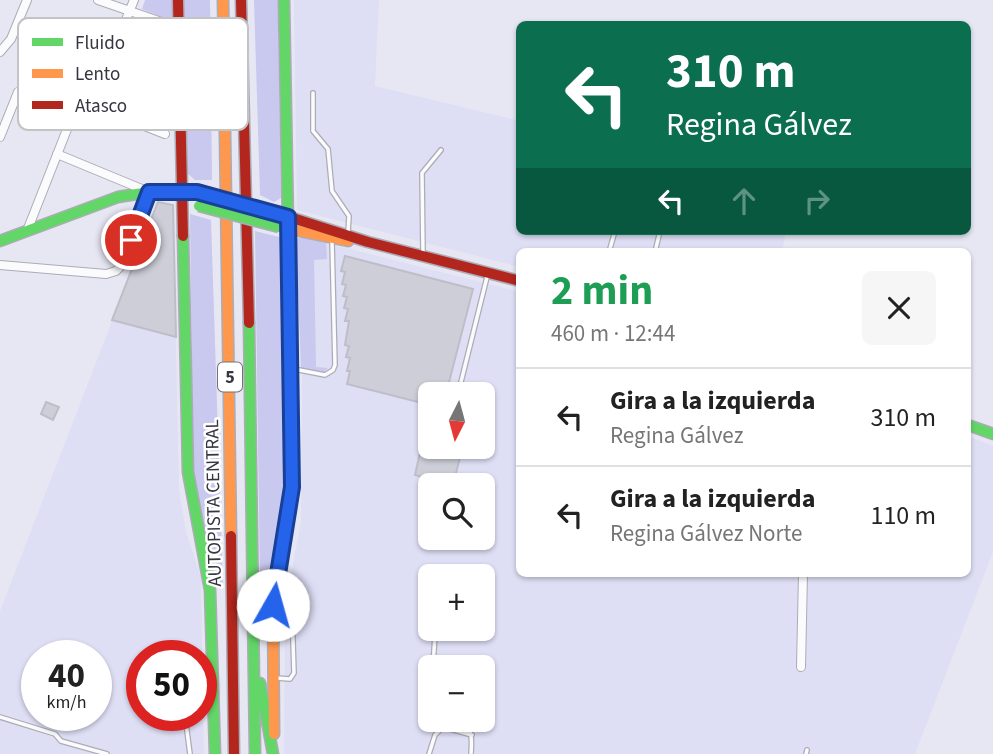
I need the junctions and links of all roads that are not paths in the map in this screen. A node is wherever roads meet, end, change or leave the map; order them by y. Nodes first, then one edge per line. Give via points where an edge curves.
1 (27, 0) edge
2 (98, 0) edge
3 (134, 0) edge
4 (178, 0) edge
5 (223, 0) edge
6 (241, 0) edge
7 (284, 0) edge
8 (129, 12) junction
9 (20, 18) edge
10 (127, 18) edge
11 (148, 18) edge
12 (179, 18) edge
13 (223, 18) edge
14 (241, 18) edge
15 (18, 22) edge
16 (0, 52) edge
17 (18, 92) dead end
18 (313, 93) dead end
19 (67, 130) edge
20 (155, 130) edge
21 (180, 130) edge
22 (225, 130) edge
23 (244, 130) edge
24 (165, 134) dead end
25 (0, 137) edge
26 (441, 150) dead end
27 (57, 154) junction
28 (149, 192) junction
29 (181, 193) junction
30 (283, 222) junction
31 (27, 231) junction
32 (348, 235) junction
33 (331, 238) junction
34 (0, 241) edge
35 (368, 242) junction
36 (424, 256) junction
37 (0, 265) edge
38 (488, 273) junction
39 (516, 280) edge
40 (292, 369) junction
41 (461, 382) edge
42 (971, 426) edge
43 (993, 434) edge
44 (803, 577) edge
45 (273, 605) junction
46 (252, 639) junction
47 (801, 667) dead end
48 (274, 678) junction
49 (0, 717) edge
50 (187, 731) edge
51 (471, 732) edge
52 (472, 735) junction
53 (107, 754) edge
54 (190, 754) edge
55 (215, 754) edge
56 (234, 754) edge
57 (255, 754) edge
58 (274, 754) edge
59 (429, 754) edge
60 (471, 754) edge

1 - 9 street
2 - 8 street
3 - 8 street
4 - 12 main road
5 - 13 main road, AUTOPISTA CENTRAL / 5
6 - 14 main road, AUTOPISTA CENTRAL / 5
7 - 30 main road
8 - 10 street
8 - 11 street
15 - 16 street
17 - 25 street
18 - 32 lane via 313,131 328,149 332,191 349,216
19 - 27 street
20 - 24 street
21 - 29 main road
22 - 56 main road, AUTOPISTA CENTRAL / 5
23 - 46 main road, AUTOPISTA CENTRAL / 5
26 - 36 lane via 422,173
27 - 28 street
27 - 31 street
28 - 29 main road
28 - 31 main road via 118,197
28 - 37 street via 124,261 113,272
29 - 30 main road, bridge via 197,192
29 - 30 main road, bridge via 199,206
29 - 55 main road via 188,472 210,590
30 - 32 main road
30 - 33 main road
30 - 40 main road
31 - 34 main road
32 - 35 main road
33 - 35 main road
33 - 40 lane via 335,365 325,374
35 - 36 main road
36 - 38 main road
38 - 39 main road
38 - 41 lane
40 - 45 main road via 292,487
42 - 43 main road
44 - 47 street
45 - 48 main road
45 - 48 lane via 292,610 294,673 290,679
46 - 57 main road, AUTOPISTA CENTRAL / 5
46 - 58 main road
48 - 58 main road
49 - 53 lane
50 - 54 lane
51 - 52 lane
52 - 59 lane via 443,727
52 - 60 lane

